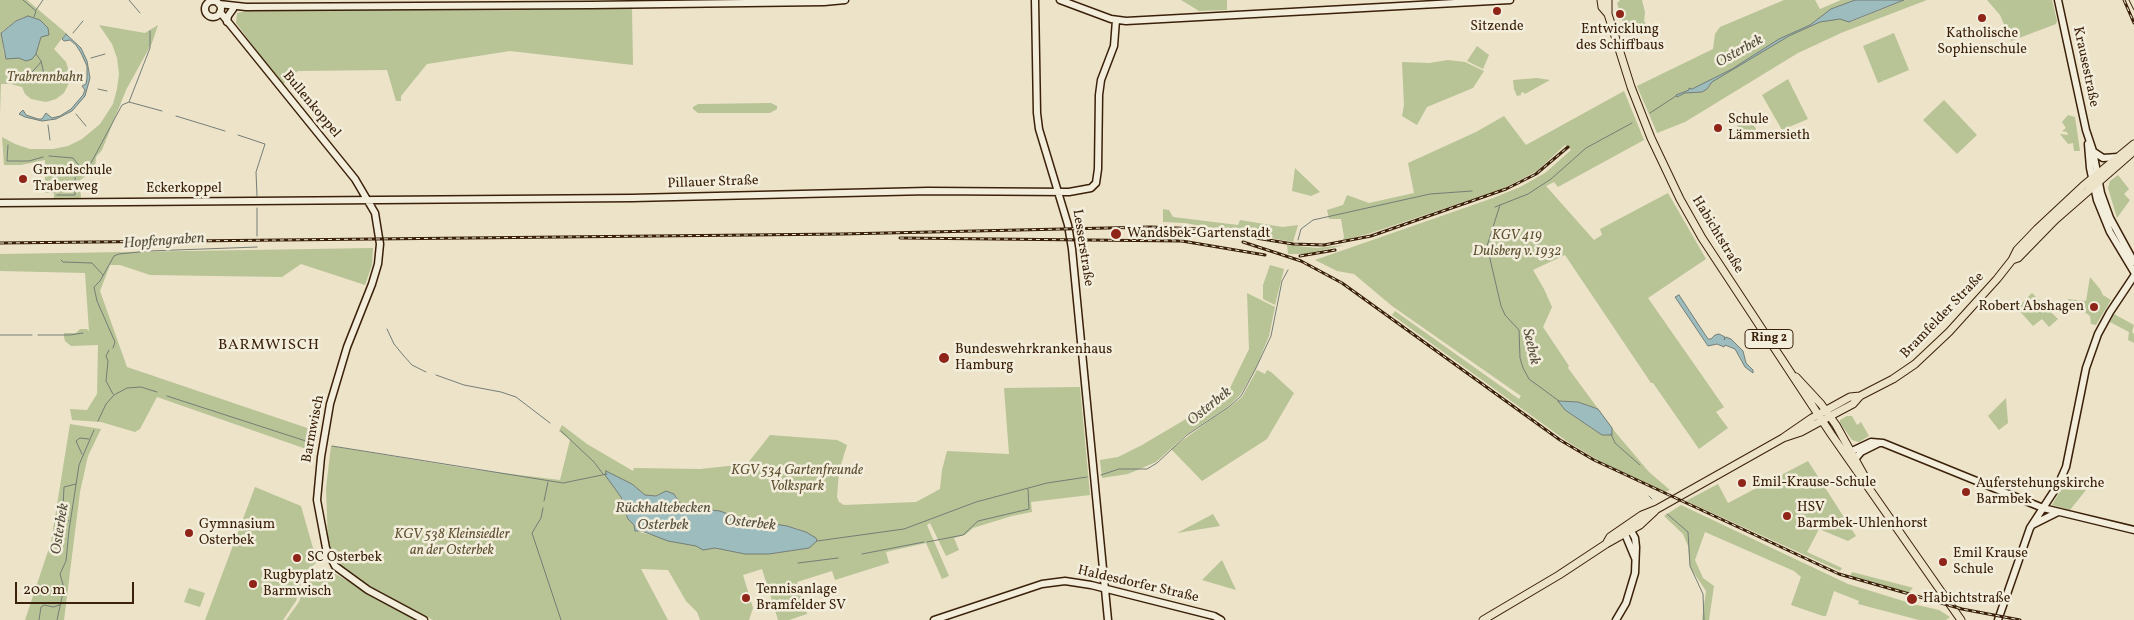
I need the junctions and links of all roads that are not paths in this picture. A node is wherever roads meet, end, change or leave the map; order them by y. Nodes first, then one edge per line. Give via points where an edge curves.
1 (844, 0) edge
2 (1035, 0) edge
3 (1060, 0) edge
4 (1510, 0) edge
5 (1601, 0) edge
6 (1608, 0) edge
7 (2058, 0) edge
8 (834, 1) edge
9 (215, 6) edge
10 (246, 7) junction
11 (233, 9) junction
12 (1608, 14) junction
13 (1116, 20) junction
14 (227, 22) junction
15 (232, 30) junction
16 (2088, 140) junction
17 (2134, 144) edge
18 (2093, 151) junction
19 (2134, 151) edge
20 (2118, 157) junction
21 (2095, 180) junction
22 (1058, 192) junction
23 (2081, 197) junction
24 (368, 200) junction
25 (2097, 200) junction
26 (0, 203) edge
27 (2012, 260) junction
28 (2134, 262) edge
29 (2134, 272) edge
30 (2134, 276) edge
31 (1824, 416) junction
32 (1854, 455) junction
33 (1872, 490) junction
34 (2043, 508) junction
35 (2058, 512) junction
36 (2031, 525) junction
37 (2134, 530) edge
38 (1627, 531) junction
39 (1104, 589) junction
40 (1958, 618) edge
41 (424, 620) edge
42 (934, 620) edge
43 (1108, 620) edge
44 (1221, 620) edge
45 (1482, 620) edge
46 (1616, 620) edge
47 (1998, 620) edge

1 - 8 street
2 - 22 street, Lesserstraße via 1037,114
3 - 13 street
4 - 13 street
5 - 12 main road, Ring 2
6 - 12 main road, Ring 2
7 - 16 street, Krausestraße
8 - 10 street
9 - 10 street
9 - 11 street
9 - 14 street, Bullenkoppel
9 - 15 street, Bullenkoppel
10 - 11 street
11 - 14 street
12 - 31 main road, Habichtstraße / Ring 2 via 1631,87 1668,175 1702,238
13 - 22 street, Pillauer Straße via 1114,46 1099,95 1095,185
14 - 15 street, Bullenkoppel
15 - 24 street, Bullenkoppel via 338,157
16 - 18 street, Krausestraße
16 - 21 street, Krausestraße
17 - 20 main road, Bramfelder Straße
18 - 20 street via 2103,158
18 - 21 street, Krausestraße
19 - 21 main road, Bramfelder Straße
20 - 21 main road, Bramfelder Straße
21 - 23 main road, Bramfelder Straße
21 - 25 street
21 - 27 main road, Bramfelder Straße via 2024,242
21 - 28 street via 2110,218
22 - 24 street, Pillauer Straße via 836,192 632,198
22 - 39 street, Lesserstraße via 1072,249
23 - 25 street
23 - 27 main road, Bramfelder Straße
24 - 26 street, Eckerkoppel
24 - 41 street, Barmwisch via 378,223 380,254 330,404 318,474 318,510 326,548 335,566 368,590
25 - 29 street via 2110,232
27 - 31 main road, Bramfelder Straße via 1949,332 1916,364 1860,396 1853,404
30 - 34 street via 2098,334 2086,368 2066,467
31 - 32 main road, Habichtstraße / Ring 2
31 - 33 main road, Habichtstraße / Ring 2
31 - 38 main road, Bramfelder Straße via 1677,497
32 - 33 main road, Habichtstraße / Ring 2
32 - 34 street via 1871,442 1879,443
33 - 40 main road, Habichtstraße / Ring 2
34 - 35 street
34 - 36 street
35 - 36 street
35 - 37 street
36 - 47 street
38 - 45 main road, Bramfelder Straße via 1610,537 1606,544
38 - 46 street via 1635,542 1632,585
39 - 42 street, Haldesdorfer Straße via 1077,582 1050,582
39 - 43 street, Lesserstraße
39 - 44 street, Haldesdorfer Straße

